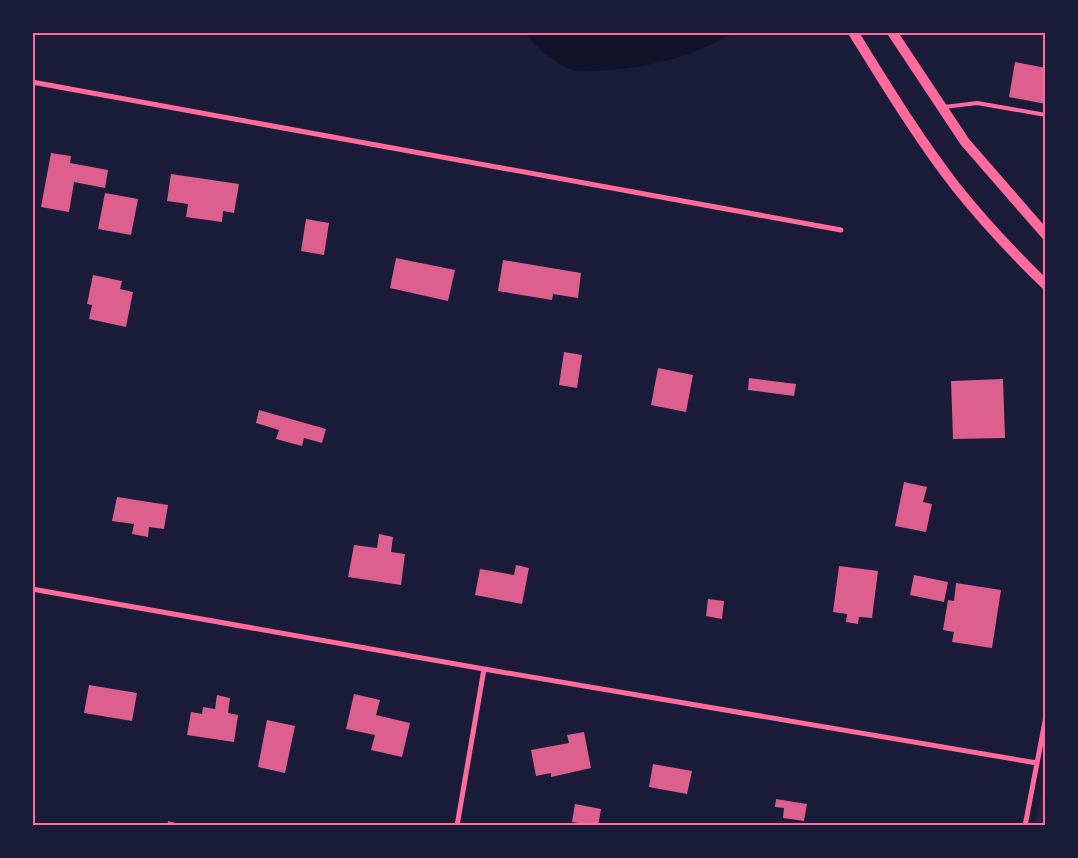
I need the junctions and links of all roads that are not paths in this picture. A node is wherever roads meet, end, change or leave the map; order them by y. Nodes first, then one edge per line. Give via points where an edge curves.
1 (853, 32) edge
2 (892, 32) edge
3 (32, 82) edge
4 (941, 108) junction
5 (1046, 115) edge
6 (841, 230) dead end
7 (1046, 235) edge
8 (1046, 285) edge
9 (32, 589) edge
10 (484, 669) junction
11 (1046, 716) edge
12 (1037, 763) junction
13 (457, 826) edge
14 (1025, 826) edge

1 - 8 main road via 910,123 956,187
2 - 4 main road
3 - 6 street
4 - 5 lane via 977,103
4 - 7 main road via 964,142
9 - 10 street
10 - 12 street
10 - 13 street
11 - 12 street
12 - 14 street

